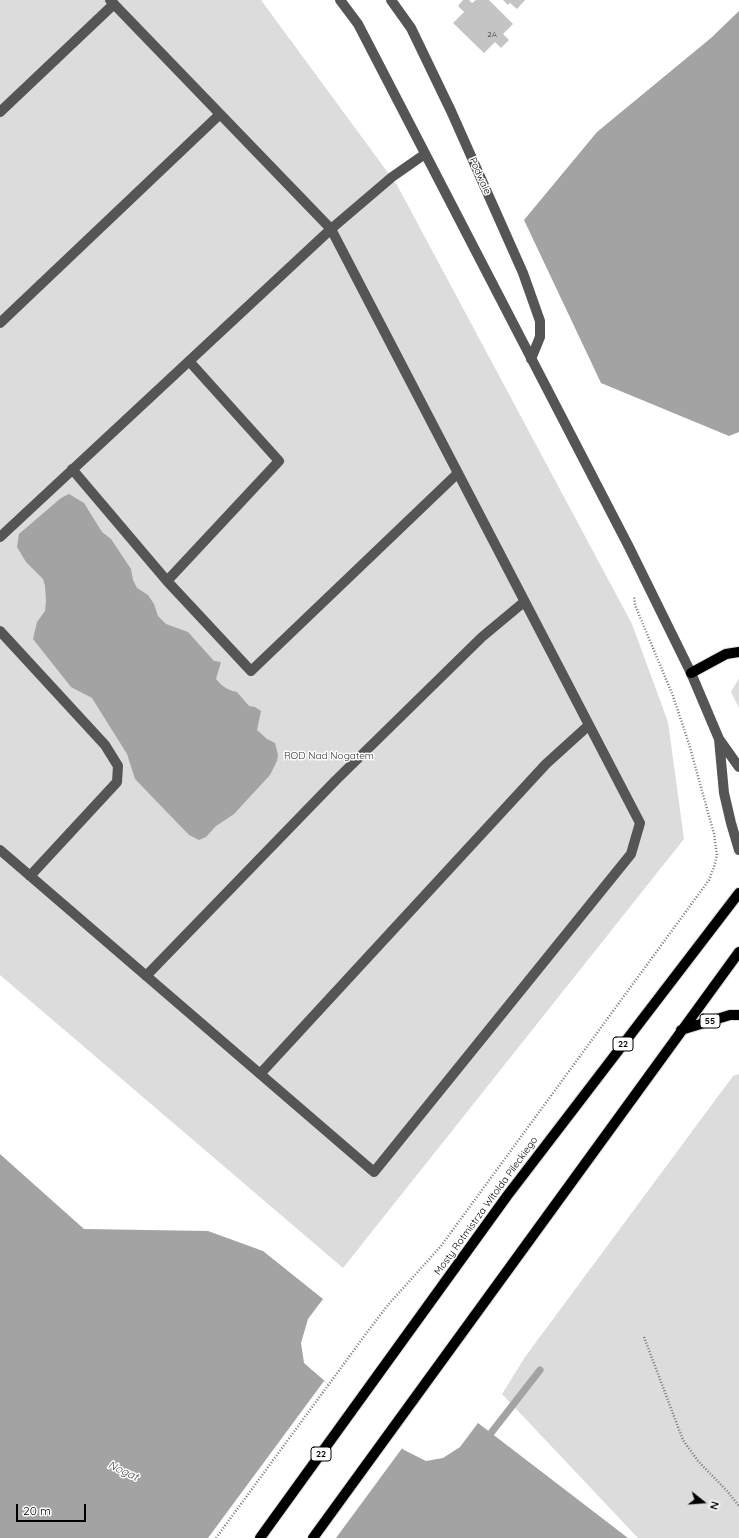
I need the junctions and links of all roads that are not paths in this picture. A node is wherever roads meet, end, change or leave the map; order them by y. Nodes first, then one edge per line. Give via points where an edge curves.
1 (340, 0) edge
2 (391, 0) edge
3 (112, 2) edge
4 (0, 112) edge
5 (220, 114) junction
6 (425, 154) junction
7 (331, 229) junction
8 (0, 323) edge
9 (531, 359) junction
10 (189, 361) junction
11 (72, 469) junction
12 (458, 473) junction
13 (0, 537) edge
14 (167, 581) junction
15 (524, 602) junction
16 (0, 631) edge
17 (739, 652) edge
18 (691, 673) junction
19 (589, 724) junction
20 (719, 739) junction
21 (739, 767) edge
22 (0, 850) edge
23 (739, 850) edge
24 (30, 876) junction
25 (739, 893) edge
26 (739, 952) edge
27 (146, 976) junction
28 (739, 1014) edge
29 (681, 1030) junction
30 (260, 1074) junction
31 (260, 1538) edge
32 (313, 1538) edge

1 - 6 street via 358,24
2 - 9 street, Podwale via 414,35 451,111 523,273 540,321 540,337
3 - 4 street
3 - 5 street
5 - 7 street
5 - 8 street
6 - 7 street via 392,177
6 - 9 street
7 - 10 street
7 - 12 street
9 - 18 street
10 - 11 street
10 - 14 street via 279,461
11 - 13 street
11 - 14 street
12 - 14 street via 251,671
12 - 15 street
15 - 19 street
15 - 27 street via 482,636 336,780
16 - 24 street via 105,745 118,766 117,782
17 - 18 main road via 726,654
18 - 20 street
19 - 30 street via 546,764
19 - 30 street via 640,823 631,854 374,1172
20 - 21 street
20 - 23 street via 724,793
22 - 24 street
24 - 27 street
25 - 31 main road, Mosty Rotmistrza Witolda Pileckiego / 22 via 507,1196
26 - 29 main road
27 - 30 street
28 - 29 main road, 55
29 - 32 main road

